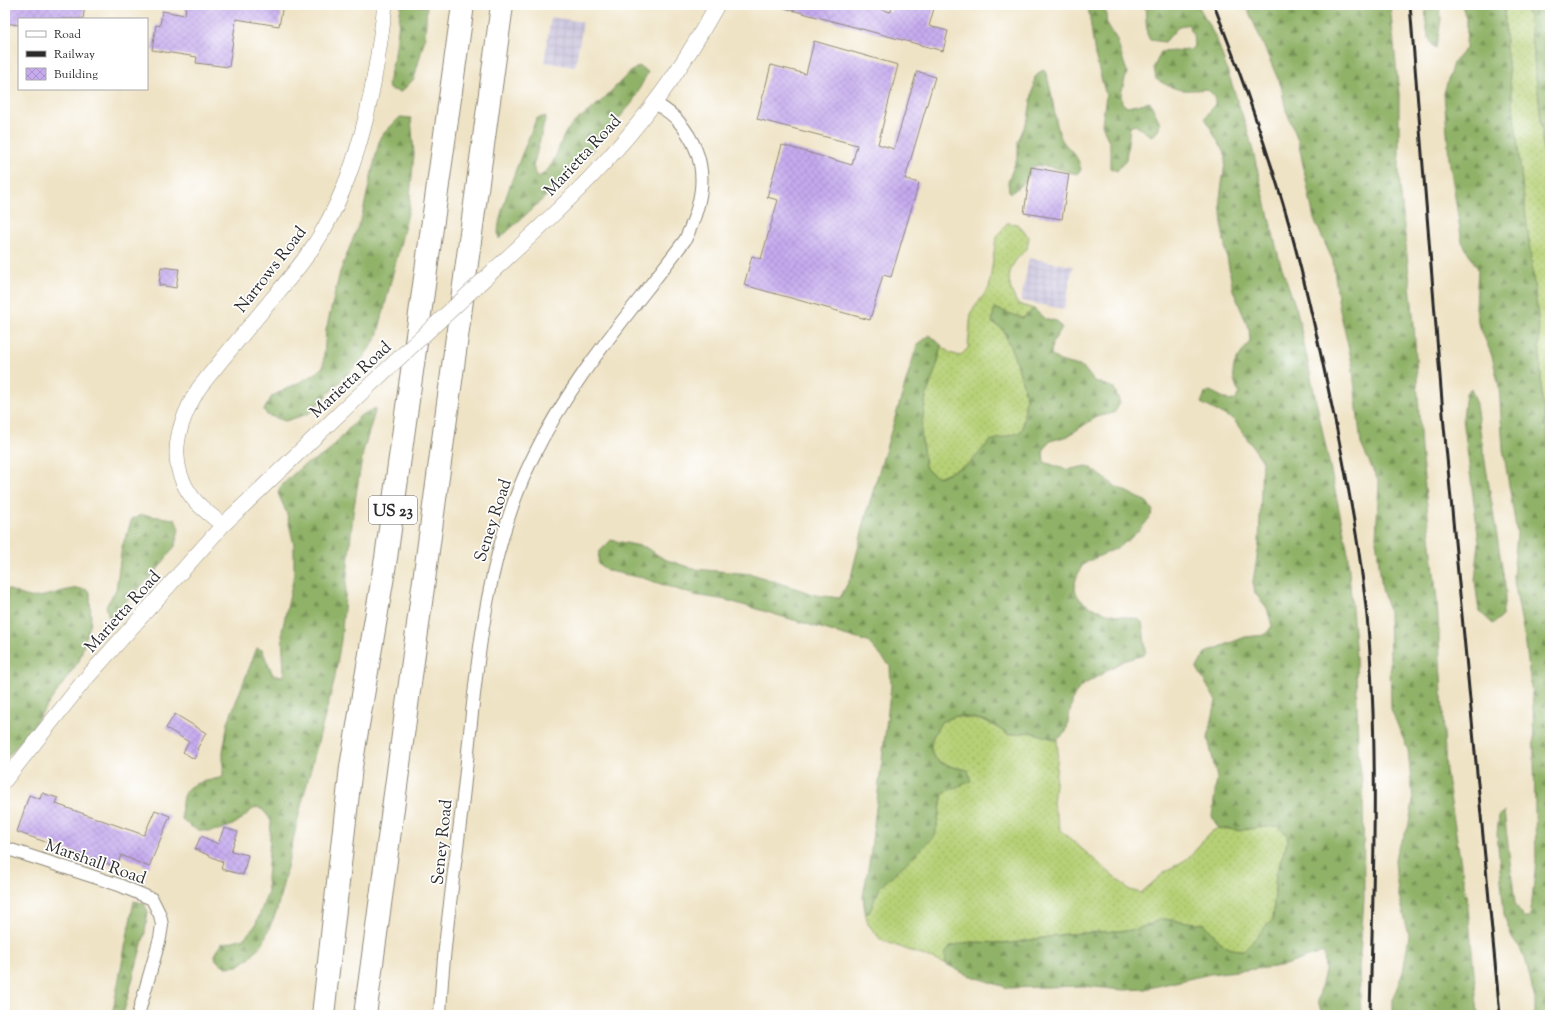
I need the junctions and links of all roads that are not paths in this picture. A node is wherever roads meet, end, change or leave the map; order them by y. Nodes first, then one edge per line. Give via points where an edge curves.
1 (385, 5) edge
2 (463, 5) edge
3 (502, 5) edge
4 (717, 5) edge
5 (655, 103) junction
6 (224, 525) junction
7 (5, 780) edge
8 (5, 848) edge
9 (138, 1015) edge
10 (323, 1015) edge
11 (365, 1015) edge
12 (440, 1015) edge

1 - 6 street, Narrows Road via 371,102 342,194 305,259 198,388 186,408 181,423 176,453 183,482 202,508
2 - 10 highway, US 23 via 386,558 351,767
3 - 11 highway, US 23
4 - 5 street, Marietta Road via 686,58
5 - 6 street, Marietta Road, bridge via 575,194
5 - 12 street, Seney Road via 679,121 691,139 700,161 701,199 685,240 557,411 510,511 496,557 479,653
6 - 7 street, Marietta Road via 84,682
8 - 9 street, Marshall Road via 119,884 143,894 154,903 162,925

